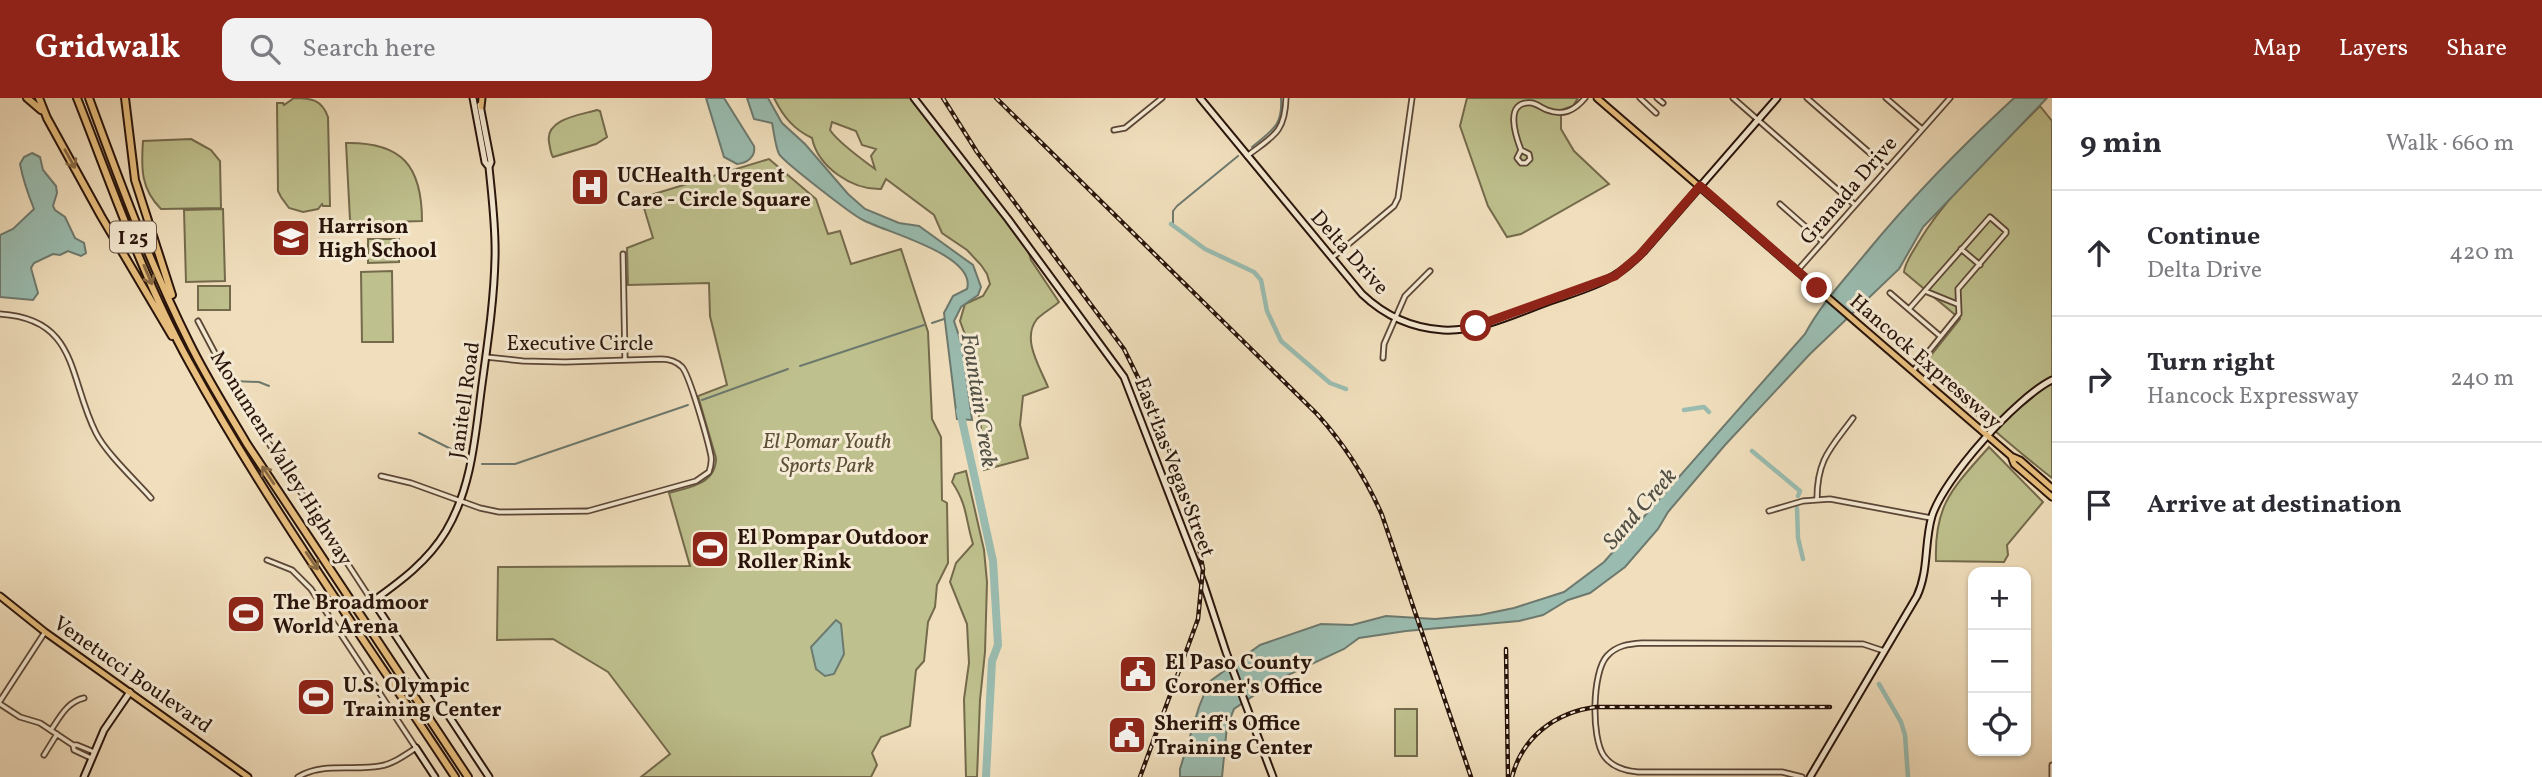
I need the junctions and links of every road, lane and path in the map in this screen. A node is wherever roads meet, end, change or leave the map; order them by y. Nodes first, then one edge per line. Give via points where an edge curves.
1 (27, 98) edge
2 (39, 98) edge
3 (78, 98) edge
4 (89, 98) edge
5 (126, 98) edge
6 (473, 98) edge
7 (481, 98) edge
8 (914, 98) edge
9 (1162, 98) edge
10 (1200, 98) edge
11 (1286, 98) edge
12 (1412, 98) edge
13 (1585, 98) edge
14 (1597, 98) edge
15 (1640, 98) edge
16 (1657, 98) edge
17 (1733, 98) edge
18 (1777, 98) edge
19 (1807, 98) edge
20 (1886, 98) edge
21 (1950, 98) edge
22 (1663, 103) dead end
23 (481, 107) joint
24 (1656, 113) dead end
25 (47, 118) junction
26 (1758, 120) junction
27 (1922, 129) junction
28 (1115, 130) dead end
29 (1521, 150) dead end
30 (1247, 156) junction
31 (489, 167) junction
32 (1888, 169) junction
33 (1700, 186) junction
34 (1780, 204) dead end
35 (1856, 205) junction
36 (1823, 242) junction
37 (1961, 249) junction
38 (623, 254) dead end
39 (1332, 258) junction
40 (1980, 265) junction
41 (1430, 271) dead end
42 (1797, 271) junction
43 (1925, 291) junction
44 (1890, 293) dead end
45 (1957, 304) junction
46 (1909, 309) junction
47 (0, 314) edge
48 (1394, 318) junction
49 (198, 321) dead end
50 (1940, 337) junction
51 (486, 357) junction
52 (1383, 358) dead end
53 (625, 360) junction
54 (1913, 371) junction
55 (195, 373) junction
56 (2052, 380) edge
57 (215, 389) junction
58 (1853, 418) dead end
59 (1988, 437) junction
60 (2011, 456) junction
61 (381, 476) dead end
62 (2052, 488) edge
63 (2052, 497) edge
64 (151, 498) dead end
65 (1817, 499) junction
66 (460, 502) junction
67 (1769, 511) dead end
68 (1931, 519) junction
69 (267, 560) dead end
70 (0, 596) edge
71 (373, 601) junction
72 (45, 632) junction
73 (1884, 651) junction
74 (130, 692) junction
75 (84, 698) dead end
76 (0, 702) edge
77 (51, 730) junction
78 (57, 734) junction
79 (416, 748) junction
80 (44, 755) dead end
81 (93, 755) junction
82 (2052, 765) edge
83 (84, 777) edge
84 (248, 777) edge
85 (298, 777) edge
86 (435, 777) edge
87 (455, 777) edge
88 (468, 777) edge
89 (489, 777) edge
90 (1273, 777) edge
91 (1802, 777) edge
92 (1810, 777) edge
93 (2052, 777) edge

1 - 25 highway
2 - 25 highway
3 -> 55 highway, Monument Valley Highway / I 25 via 162,309
4 - 57 highway, Monument Valley Highway / I 25 via 164,289
5 - 57 highway via 135,180 162,269
6 - 31 street, Janitell Road
7 - 23 main road
8 - 90 street, East Las Vegas Street via 1124,377
9 - 28 street via 1125,128
10 - 30 street, Delta Drive
11 - 30 street via 1283,123
12 - 39 street via 1398,198
13 - 29 street via 1566,113 1532,103 1521,105 1514,112 1513,125
14 - 33 main road, Hancock Expressway
15 - 24 street
16 - 22 street
17 - 26 street
18 - 26 street, Delta Drive
19 - 32 street
20 - 27 street
21 - 27 street, Granada Drive
23 - 31 street, Janitell Road
25 -> 55 highway
26 - 33 street, Delta Drive
26 - 35 street
27 - 32 street, Granada Drive
30 - 39 street, Delta Drive
31 - 51 street, Janitell Road via 495,257
32 - 35 street, Granada Drive
33 - 42 main road, Hancock Expressway
33 - 48 street, Delta Drive via 1634,261 1600,283 1464,328 1433,329
34 - 36 street
35 - 36 street, Granada Drive
36 - 42 street, Granada Drive
37 - 40 street
37 - 40 street via 1990,217 2006,233
37 - 43 street
38 - 53 street
39 - 48 street, Delta Drive via 1362,294
40 - 45 street via 1958,289
41 - 48 street via 1405,296
42 - 54 main road, Hancock Expressway
43 - 45 street
43 - 46 street
44 - 46 street
45 - 50 street via 1959,314
46 - 50 street
47 - 64 street via 36,322 58,339 95,431
48 - 52 street
49 - 71 street via 236,393
50 - 54 street
51 - 53 street, Executive Circle via 546,362
51 - 66 street, Janitell Road via 470,469
53 - 66 street, Executive Circle via 667,359 684,369 711,457 706,476 580,512 499,512
54 - 59 main road, Hancock Expressway
55 -> 87 highway, Monument Valley Highway / I 25 via 248,464
56 - 59 street via 2020,401
88 -> 57 highway, Monument Valley Highway / I 25
58 - 65 street via 1821,464
59 - 60 main road, Hancock Expressway
59 - 68 street via 1948,484
60 - 62 main road, Hancock Expressway
60 - 63 main road, Hancock Expressway via 2014,464
61 - 66 street, Executive Circle
65 - 67 street
65 - 68 street
66 - 71 street, Janitell Road via 424,561
68 - 73 street via 1921,588
69 - 79 street via 299,576 310,589
70 - 72 main road, Venetucci Boulevard
71 - 89 street
72 - 74 main road, Venetucci Boulevard
72 - 76 street
73 - 91 street via 1863,644 1626,645 1602,663 1596,703 1599,746 1607,760 1621,769 1782,772
73 - 92 street
74 - 81 street
74 - 84 main road, Venetucci Boulevard
75 - 77 street via 67,707
76 - 77 street
77 - 78 street
78 - 80 street
78 - 81 street via 74,750
79 - 85 street via 388,764 320,769
79 - 86 street
81 - 83 street
82 - 93 street

